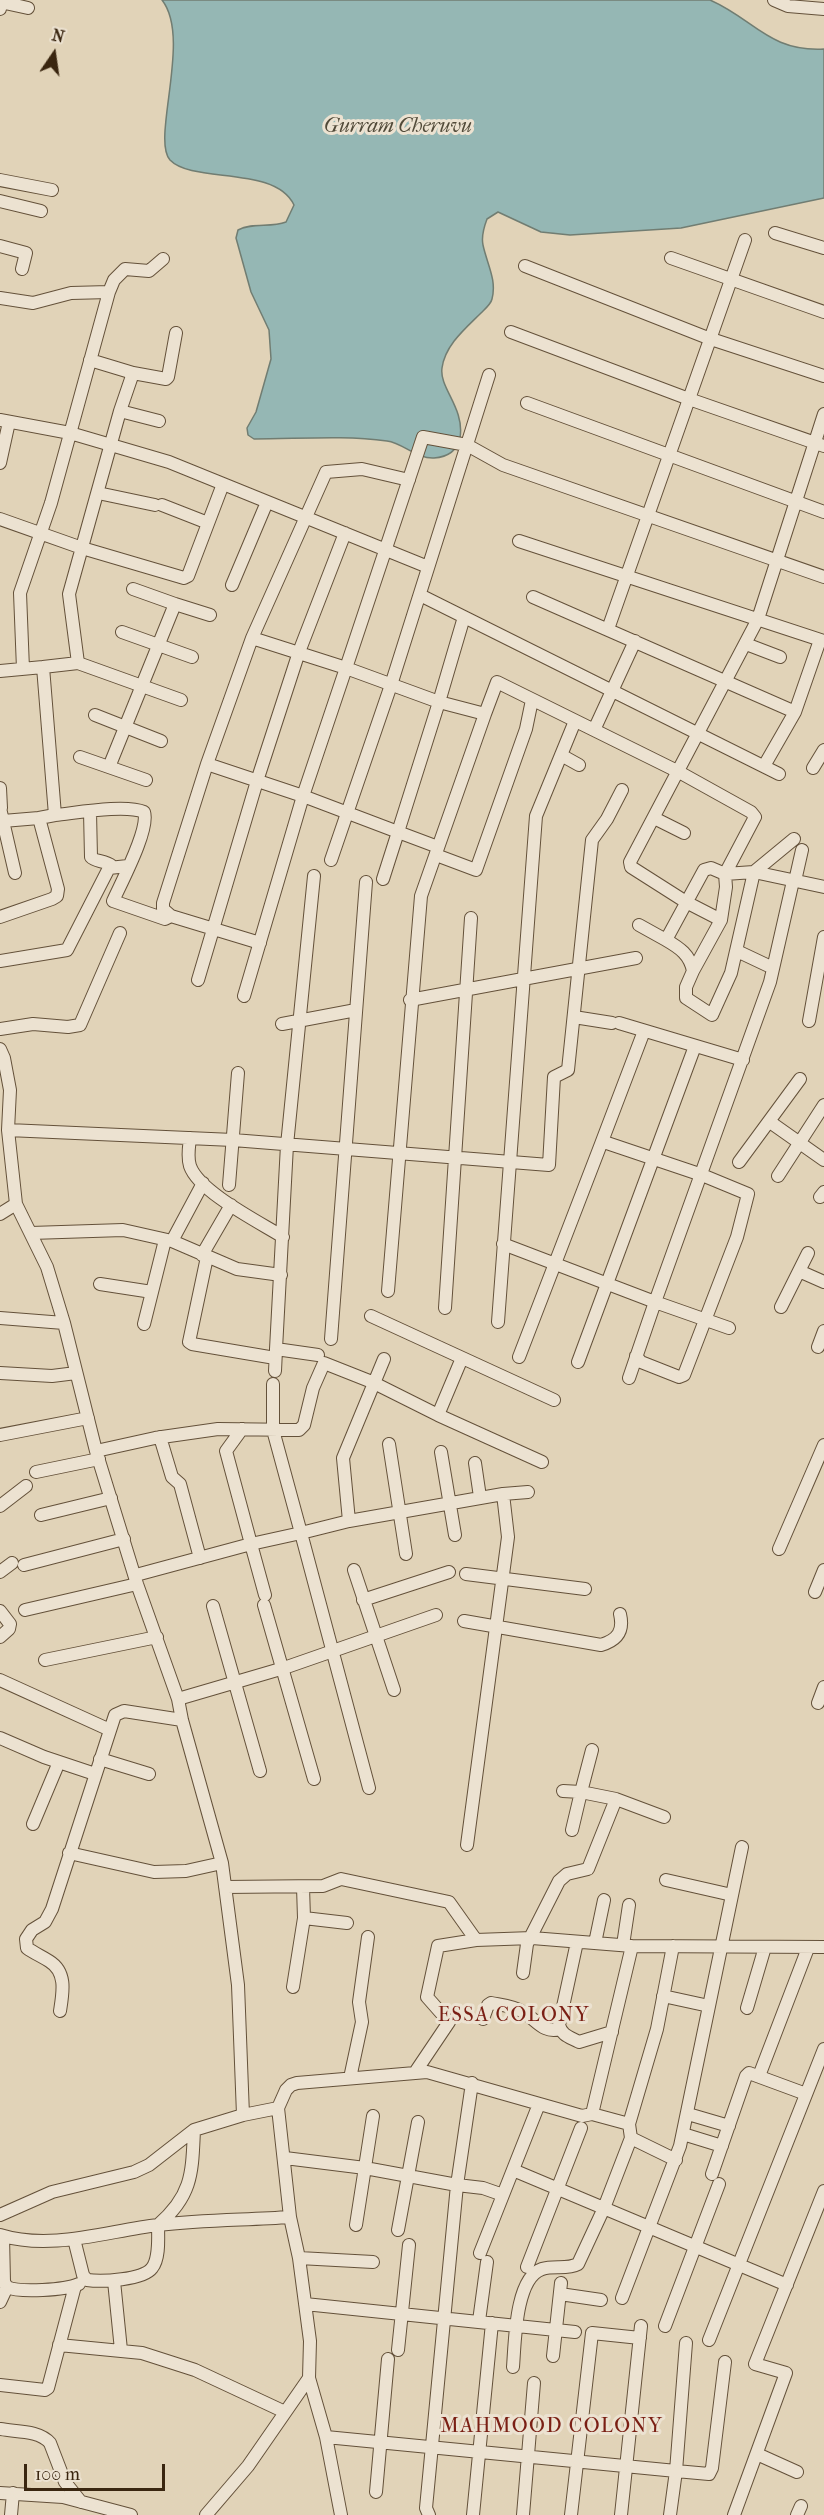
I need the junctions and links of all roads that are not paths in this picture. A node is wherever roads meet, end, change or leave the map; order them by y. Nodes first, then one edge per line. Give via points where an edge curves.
1 (774, 0) edge
2 (0, 4) edge
3 (20, 4) edge
4 (814, 4) edge
5 (824, 9) edge
6 (0, 180) edge
7 (52, 190) dead end
8 (0, 201) edge
9 (41, 212) dead end
10 (775, 233) dead end
11 (745, 240) dead end
12 (0, 246) edge
13 (824, 248) edge
14 (671, 258) dead end
15 (163, 259) dead end
16 (525, 266) dead end
17 (22, 269) dead end
18 (730, 279) junction
19 (109, 292) junction
20 (0, 298) edge
21 (824, 312) edge
22 (511, 332) dead end
23 (176, 333) dead end
24 (708, 338) junction
25 (90, 360) junction
26 (133, 373) junction
27 (489, 375) dead end
28 (824, 376) edge
29 (689, 399) junction
30 (527, 403) dead end
31 (120, 411) junction
32 (824, 414) edge
33 (4, 421) edge
34 (159, 422) dead end
35 (70, 433) junction
36 (110, 444) junction
37 (819, 444) edge
38 (467, 445) junction
39 (669, 454) junction
40 (0, 463) edge
41 (409, 480) junction
42 (224, 484) junction
43 (98, 493) junction
44 (267, 502) junction
45 (795, 502) junction
46 (824, 512) edge
47 (648, 516) junction
48 (305, 517) junction
49 (0, 519) edge
50 (208, 523) junction
51 (42, 533) junction
52 (345, 533) junction
53 (519, 541) dead end
54 (82, 548) junction
55 (387, 550) junction
56 (776, 560) junction
57 (428, 567) junction
58 (627, 575) junction
59 (824, 578) edge
60 (232, 585) dead end
61 (133, 589) dead end
62 (420, 595) junction
63 (533, 597) dead end
64 (175, 604) junction
65 (210, 615) dead end
66 (464, 617) junction
67 (758, 619) junction
68 (608, 629) junction
69 (122, 632) dead end
70 (252, 638) junction
71 (822, 640) edge
72 (635, 642) junction
73 (746, 644) junction
74 (158, 645) junction
75 (299, 652) junction
76 (192, 657) dead end
77 (780, 657) dead end
78 (78, 663) junction
79 (42, 667) junction
80 (346, 668) junction
81 (23, 669) junction
82 (0, 672) edge
83 (727, 681) junction
84 (142, 685) junction
85 (391, 685) junction
86 (612, 691) junction
87 (181, 700) dead end
88 (532, 700) junction
89 (439, 702) junction
90 (795, 712) junction
91 (485, 714) junction
92 (95, 715) dead end
93 (574, 721) junction
94 (125, 727) junction
95 (594, 730) junction
96 (699, 734) junction
97 (161, 741) dead end
98 (824, 750) edge
99 (561, 755) junction
100 (80, 757) dead end
101 (207, 764) junction
102 (579, 765) dead end
103 (764, 766) junction
104 (109, 767) junction
105 (813, 768) dead end
106 (679, 772) junction
107 (779, 774) dead end
108 (146, 780) dead end
109 (257, 781) junction
110 (0, 788) edge
111 (622, 790) dead end
112 (303, 796) junction
113 (1, 808) edge
114 (90, 812) junction
115 (347, 814) junction
116 (55, 815) junction
117 (39, 818) junction
118 (654, 818) junction
119 (3, 821) junction
120 (398, 832) junction
121 (684, 833) dead end
122 (794, 839) dead end
123 (802, 850) dead end
124 (437, 851) junction
125 (331, 860) dead end
126 (112, 866) junction
127 (128, 866) junction
128 (754, 872) junction
129 (15, 873) dead end
130 (725, 874) junction
131 (314, 876) dead end
132 (383, 879) dead end
133 (794, 881) junction
134 (366, 882) dead end
135 (824, 887) edge
136 (686, 902) junction
137 (171, 916) junction
138 (0, 917) edge
139 (471, 918) dead end
140 (721, 920) junction
141 (639, 925) dead end
142 (213, 928) junction
143 (120, 933) dead end
144 (824, 937) edge
145 (666, 940) junction
146 (260, 943) junction
147 (736, 951) junction
148 (636, 958) dead end
149 (0, 961) edge
150 (579, 968) junction
151 (773, 968) junction
152 (693, 971) junction
153 (524, 979) junction
154 (198, 980) dead end
155 (466, 989) junction
156 (244, 996) dead end
157 (410, 1000) junction
158 (356, 1010) junction
159 (574, 1017) junction
160 (299, 1020) junction
161 (809, 1021) dead end
162 (282, 1024) dead end
163 (0, 1029) edge
164 (644, 1031) junction
165 (695, 1046) junction
166 (0, 1049) edge
167 (743, 1060) junction
168 (238, 1073) dead end
169 (800, 1079) dead end
170 (5, 1090) edge
171 (824, 1105) edge
172 (770, 1122) junction
173 (8, 1130) junction
174 (190, 1138) junction
175 (233, 1140) junction
176 (799, 1142) junction
177 (287, 1144) junction
178 (601, 1144) junction
179 (346, 1149) junction
180 (398, 1153) junction
181 (455, 1157) junction
182 (652, 1157) junction
183 (824, 1160) edge
184 (509, 1161) junction
185 (739, 1162) dead end
186 (702, 1175) junction
187 (778, 1176) dead end
188 (203, 1183) junction
189 (229, 1185) dead end
190 (16, 1204) junction
191 (231, 1205) junction
192 (0, 1214) edge
193 (30, 1233) junction
194 (283, 1237) junction
195 (168, 1240) junction
196 (503, 1244) junction
197 (808, 1252) dead end
198 (205, 1256) junction
199 (555, 1264) junction
200 (800, 1271) junction
201 (281, 1275) junction
202 (824, 1282) edge
203 (100, 1284) dead end
204 (608, 1284) junction
205 (388, 1291) dead end
206 (152, 1292) junction
207 (655, 1302) junction
208 (781, 1307) dead end
209 (445, 1308) dead end
210 (372, 1316) dead end
211 (0, 1318) edge
212 (704, 1319) junction
213 (498, 1322) dead end
214 (64, 1323) junction
215 (144, 1324) dead end
216 (729, 1328) dead end
217 (824, 1332) edge
218 (331, 1339) dead end
219 (818, 1347) dead end
220 (276, 1353) junction
221 (318, 1355) dead end
222 (636, 1356) junction
223 (519, 1357) dead end
224 (462, 1358) junction
225 (384, 1359) dead end
226 (578, 1362) dead end
227 (274, 1371) dead end
228 (76, 1372) junction
229 (0, 1373) edge
230 (629, 1378) dead end
231 (372, 1382) junction
232 (273, 1384) dead end
233 (554, 1400) dead end
234 (438, 1415) junction
235 (88, 1418) junction
236 (242, 1429) junction
237 (273, 1430) junction
238 (1, 1436) edge
239 (160, 1437) junction
240 (389, 1444) dead end
241 (824, 1445) edge
242 (441, 1452) dead end
243 (97, 1455) junction
244 (542, 1462) dead end
245 (475, 1463) dead end
246 (36, 1472) dead end
247 (26, 1486) dead end
248 (528, 1492) dead end
249 (503, 1494) junction
250 (480, 1497) junction
251 (111, 1498) junction
252 (450, 1503) junction
253 (0, 1506) edge
254 (400, 1513) junction
255 (41, 1515) dead end
256 (349, 1521) junction
257 (301, 1533) junction
258 (455, 1535) dead end
259 (124, 1539) junction
260 (251, 1544) junction
261 (779, 1549) dead end
262 (406, 1554) dead end
263 (200, 1558) junction
264 (354, 1570) dead end
265 (824, 1570) edge
266 (0, 1572) edge
267 (449, 1572) dead end
268 (466, 1574) dead end
269 (136, 1579) junction
270 (502, 1579) junction
271 (585, 1589) dead end
272 (815, 1592) dead end
273 (363, 1600) junction
274 (213, 1606) dead end
275 (25, 1610) dead end
276 (0, 1611) edge
277 (620, 1614) dead end
278 (436, 1615) dead end
279 (464, 1621) dead end
280 (495, 1627) junction
281 (376, 1635) junction
282 (0, 1637) edge
283 (157, 1637) junction
284 (332, 1651) junction
285 (45, 1660) dead end
286 (284, 1668) junction
287 (0, 1680) edge
288 (235, 1683) junction
289 (824, 1687) edge
290 (394, 1690) dead end
291 (178, 1699) junction
292 (818, 1703) dead end
293 (182, 1720) junction
294 (110, 1730) junction
295 (0, 1738) edge
296 (592, 1750) dead end
297 (100, 1759) junction
298 (58, 1762) junction
299 (260, 1771) dead end
300 (95, 1774) junction
301 (149, 1774) dead end
302 (314, 1779) dead end
303 (369, 1788) dead end
304 (563, 1791) dead end
305 (581, 1792) junction
306 (616, 1799) junction
307 (664, 1817) dead end
308 (33, 1824) dead end
309 (572, 1830) dead end
310 (467, 1845) dead end
311 (742, 1847) dead end
312 (69, 1853) junction
313 (222, 1863) junction
314 (666, 1880) dead end
315 (225, 1887) junction
316 (303, 1887) junction
317 (732, 1894) junction
318 (604, 1900) dead end
319 (629, 1905) dead end
320 (304, 1918) junction
321 (347, 1923) dead end
322 (368, 1937) dead end
323 (532, 1938) junction
324 (476, 1940) junction
325 (577, 1942) junction
326 (595, 1943) junction
327 (628, 1945) junction
328 (673, 1946) junction
329 (721, 1947) junction
330 (765, 1947) junction
331 (824, 1947) edge
332 (808, 1948) junction
333 (523, 1973) dead end
334 (294, 1987) dead end
335 (663, 1996) junction
336 (709, 2006) junction
337 (747, 2008) dead end
338 (60, 2011) dead end
339 (483, 2019) dead end
340 (560, 2029) junction
341 (612, 2032) junction
342 (824, 2049) edge
343 (416, 2072) junction
344 (759, 2076) junction
345 (350, 2078) junction
346 (472, 2083) junction
347 (806, 2094) junction
348 (539, 2104) junction
349 (278, 2108) junction
350 (592, 2114) junction
351 (688, 2114) junction
352 (243, 2115) junction
353 (373, 2116) dead end
354 (418, 2122) dead end
355 (629, 2124) junction
356 (729, 2126) junction
357 (581, 2128) dead end
358 (194, 2130) junction
359 (683, 2134) junction
360 (630, 2138) junction
361 (722, 2146) junction
362 (285, 2158) junction
363 (675, 2160) junction
364 (365, 2168) junction
365 (513, 2170) junction
366 (407, 2176) junction
367 (456, 2185) junction
368 (557, 2188) junction
369 (824, 2191) edge
370 (503, 2196) junction
371 (604, 2208) junction
372 (0, 2215) edge
373 (290, 2217) junction
374 (159, 2225) junction
375 (356, 2225) dead end
376 (649, 2227) junction
377 (398, 2230) dead end
378 (2, 2236) edge
379 (74, 2239) junction
380 (409, 2245) dead end
381 (695, 2246) junction
382 (535, 2247) junction
383 (299, 2258) junction
384 (372, 2262) dead end
385 (740, 2265) junction
386 (527, 2267) dead end
387 (544, 2268) junction
388 (87, 2280) junction
389 (114, 2281) junction
390 (787, 2285) junction
391 (75, 2286) junction
392 (7, 2287) junction
393 (622, 2298) dead end
394 (602, 2300) dead end
395 (0, 2302) edge
396 (305, 2304) junction
397 (402, 2314) junction
398 (444, 2318) junction
399 (485, 2322) junction
400 (517, 2326) junction
401 (665, 2326) dead end
402 (556, 2330) junction
403 (575, 2332) dead end
404 (709, 2340) dead end
405 (686, 2343) dead end
406 (59, 2345) junction
407 (121, 2350) junction
408 (398, 2350) dead end
409 (553, 2356) dead end
410 (388, 2359) dead end
411 (725, 2362) dead end
412 (513, 2367) dead end
413 (309, 2378) junction
414 (534, 2383) dead end
415 (0, 2385) edge
416 (285, 2412) junction
417 (0, 2429) edge
418 (326, 2437) junction
419 (379, 2442) junction
420 (431, 2447) junction
421 (479, 2452) junction
422 (757, 2454) junction
423 (529, 2456) junction
424 (578, 2460) junction
425 (628, 2465) junction
426 (676, 2471) junction
427 (797, 2472) dead end
428 (376, 2492) dead end
429 (7, 2493) edge
430 (81, 2502) junction
431 (11, 2515) edge
432 (130, 2515) edge
433 (206, 2515) edge
434 (340, 2515) edge
435 (429, 2515) edge
436 (473, 2515) edge
437 (523, 2515) edge
438 (571, 2515) edge
439 (621, 2515) edge
440 (670, 2515) edge
441 (734, 2515) edge

1 - 4 street via 788,6
2 - 3 street
4 - 5 street
6 - 7 street
8 - 9 street
10 - 13 street
11 - 18 street
12 - 17 street via 26,253
14 - 18 street
15 - 19 street via 148,271 125,269
16 - 24 street
18 - 21 street
18 - 24 street
19 - 20 street via 71,293 33,303
19 - 25 street
22 - 29 street
23 - 26 street via 166,379
24 - 28 street
24 - 29 street
25 - 26 street
25 - 35 street
26 - 31 street
27 - 38 street
29 - 37 street
29 - 39 street
30 - 39 street
31 - 34 street
31 - 36 street
32 - 37 street
33 - 35 street
33 - 40 street
35 - 36 street
35 - 51 street
36 - 42 street
36 - 43 street
37 - 45 street
38 - 41 street via 423,437
38 - 47 street via 503,465
38 - 57 street
39 - 45 street
39 - 47 street
41 - 48 street via 362,469 326,472
41 - 55 street
42 - 44 street
42 - 50 street
43 - 50 street via 159,505
43 - 54 street
44 - 48 street
44 - 60 street
45 - 46 street
45 - 56 street
47 - 56 street
47 - 58 street
48 - 52 street
48 - 70 street
49 - 51 street
50 - 54 street via 184,578
51 - 54 street
51 - 81 street via 20,593
52 - 55 street
52 - 75 street
53 - 58 street
54 - 78 street via 69,594
55 - 57 street
55 - 80 street
56 - 59 street
56 - 67 street
57 - 62 street
58 - 67 street
58 - 68 street
61 - 64 street
62 - 66 street
62 - 85 street
63 - 68 street
64 - 65 street
64 - 74 street
66 - 86 street
66 - 89 street
67 - 71 street
67 - 73 street
68 - 72 street
69 - 74 street
70 - 75 street
70 - 101 street
71 - 90 street
72 - 83 street
72 - 86 street
73 - 77 street
73 - 83 street
74 - 76 street
74 - 84 street
75 - 80 street
75 - 109 street
78 - 79 street
78 - 84 street
79 - 81 street
79 - 116 street
80 - 85 street
80 - 112 street
81 - 82 street
83 - 90 street
83 - 96 street
84 - 87 street
84 - 94 street
85 - 89 street
85 - 115 street
86 - 95 street
86 - 96 street
88 - 91 street via 497,682
88 - 93 street
88 - 124 street via 526,729 477,870
89 - 91 street
89 - 120 street
90 - 103 street
91 - 124 street
92 - 94 street
93 - 95 street
93 - 99 street
94 - 97 street
94 - 104 street
95 - 106 street
96 - 103 street
96 - 106 street
98 - 105 street
99 - 102 street
99 - 153 street via 536,816
100 - 104 street
101 - 109 street
101 - 137 street via 163,903 163,909
103 - 107 street
104 - 108 street
106 - 118 street
106 - 130 street via 754,817
109 - 112 street
109 - 142 street
110 - 113 street
111 - 150 street via 592,840
112 - 115 street
112 - 146 street
113 - 119 street
114 - 116 street
114 - 126 street via 91,857
114 - 127 street via 144,812 140,839
115 - 120 street
115 - 125 street
116 - 117 street
117 - 119 street
117 - 138 street via 57,897
118 - 121 street
118 - 136 street via 629,865
119 - 129 street
120 - 124 street
120 - 132 street
122 - 128 street
123 - 133 street
124 - 157 street via 421,896
126 - 127 street
126 - 149 street via 67,950
127 - 137 street via 113,901 165,919
128 - 130 street
128 - 133 street
128 - 147 street
130 - 136 street via 711,868 704,870
130 - 140 street
131 - 160 street
133 - 135 street
133 - 151 street
134 - 158 street
136 - 140 street
136 - 145 street
137 - 142 street
139 - 155 street
140 - 152 street
141 - 145 street
142 - 146 street
142 - 154 street
143 - 163 street via 80,1025 33,1024
144 - 161 street
145 - 152 street via 686,954
146 - 156 street
147 - 151 street
147 - 152 street via 712,1016 686,998
148 - 150 street
150 - 153 street
150 - 159 street
151 - 167 street
153 - 155 street
153 - 184 street
155 - 157 street
155 - 181 street
157 - 180 street
158 - 160 street
158 - 179 street
159 - 164 street
159 - 184 street via 568,1070 554,1077 549,1165
160 - 162 street
160 - 177 street
164 - 165 street
164 - 178 street
165 - 167 street
165 - 182 street
166 - 170 street
167 - 186 street
168 - 175 street
169 - 172 street
170 - 173 street
171 - 176 street
172 - 176 street
172 - 185 street
173 - 174 street
173 - 190 street
174 - 175 street
174 - 188 street via 189,1165
175 - 177 street
175 - 189 street
176 - 183 street
176 - 187 street
177 - 179 street
177 - 194 street
178 - 182 street via 609,1142
178 - 199 street
179 - 180 street
179 - 218 street
180 - 181 street
180 - 205 street
181 - 184 street
181 - 209 street
182 - 186 street
182 - 204 street
184 - 196 street
186 - 207 street
186 - 212 street via 745,1191 749,1199
188 - 191 street
188 - 195 street
190 - 192 street
190 - 193 street
191 - 194 street
191 - 198 street
193 - 195 street via 123,1230
193 - 214 street via 47,1268
194 - 201 street
195 - 198 street
195 - 206 street
196 - 199 street
196 - 213 street
197 - 200 street
198 - 201 street via 237,1269
198 - 220 street via 189,1342
199 - 204 street
199 - 223 street
200 - 202 street
200 - 208 street
201 - 220 street
203 - 206 street
204 - 207 street
204 - 226 street
206 - 215 street
207 - 212 street
207 - 222 street
210 - 224 street
211 - 214 street
212 - 216 street
212 - 222 street via 682,1377 641,1362
214 - 228 street
217 - 219 street
220 - 221 street
220 - 227 street
222 - 230 street
224 - 233 street
224 - 234 street
225 - 231 street
228 - 229 street via 52,1376
228 - 235 street
231 - 234 street
231 - 237 street via 324,1362 304,1425 293,1431
231 - 256 street via 343,1458
232 - 237 street
234 - 244 street
235 - 238 street
235 - 243 street
236 - 237 street
236 - 239 street
236 - 260 street via 226,1451
237 - 257 street
239 - 243 street
239 - 263 street via 172,1477 180,1484
240 - 254 street
241 - 261 street
242 - 252 street
243 - 246 street
243 - 251 street
245 - 250 street
247 - 253 street
248 - 249 street
249 - 250 street
249 - 270 street via 508,1536
250 - 252 street
251 - 255 street
251 - 259 street
252 - 254 street
252 - 258 street
254 - 256 street
254 - 262 street
256 - 257 street
257 - 260 street
257 - 284 street
259 - 266 street via 18,1564
259 - 269 street
260 - 263 street
260 - 286 street
263 - 269 street
264 - 273 street
265 - 272 street
267 - 273 street
268 - 270 street
269 - 275 street
269 - 283 street
270 - 271 street
270 - 280 street
273 - 281 street
274 - 288 street
276 - 282 street via 10,1624
277 - 280 street via 619,1635 601,1645
278 - 281 street
279 - 280 street
280 - 310 street
281 - 284 street
281 - 290 street
283 - 285 street
283 - 291 street
284 - 286 street
284 - 303 street
286 - 288 street
286 - 302 street
287 - 294 street
288 - 291 street
288 - 299 street
289 - 292 street
291 - 293 street
293 - 294 street via 119,1712
293 - 313 street
294 - 297 street
295 - 298 street
296 - 305 street
297 - 300 street
297 - 301 street
298 - 300 street
298 - 308 street
300 - 312 street
304 - 305 street
305 - 306 street
305 - 309 street
306 - 307 street
306 - 323 street via 590,1866 563,1877
311 - 317 street
312 - 313 street via 154,1872 186,1871
312 - 338 street via 52,1909 45,1922 26,1939 27,1948 60,1971
313 - 315 street
314 - 317 street
315 - 316 street
315 - 352 street via 238,1985
316 - 320 street
316 - 324 street via 323,1886 341,1878 449,1902
317 - 329 street
318 - 326 street
319 - 327 street
320 - 321 street
320 - 334 street
322 - 345 street via 359,2002 362,2022
323 - 324 street
323 - 325 street
323 - 333 street via 527,1944
324 - 343 street via 438,1946 427,1997 449,2022
325 - 326 street
325 - 340 street
326 - 327 street
327 - 328 street
327 - 341 street
328 - 329 street
328 - 335 street
329 - 330 street
329 - 336 street
330 - 332 street
330 - 337 street
331 - 332 street
332 - 344 street
335 - 336 street
335 - 355 street
336 - 351 street
339 - 340 street via 490,2003 523,2012 545,2029
340 - 341 street via 579,2042
341 - 350 street
342 - 347 street
343 - 345 street
343 - 346 street
344 - 347 street
344 - 356 street via 746,2076
345 - 349 street via 291,2085
346 - 348 street
346 - 367 street
347 - 385 street
348 - 350 street via 582,2116
348 - 365 street
349 - 352 street
349 - 362 street
350 - 355 street
351 - 356 street
351 - 359 street
352 - 358 street
353 - 364 street
354 - 366 street
355 - 360 street
356 - 361 street
357 - 368 street
358 - 372 street via 134,2172 51,2192
358 - 374 street via 192,2174 183,2197
359 - 361 street
359 - 363 street
360 - 363 street
360 - 371 street
361 - 381 street
362 - 364 street
362 - 373 street
363 - 376 street
364 - 366 street
364 - 375 street
365 - 368 street
365 - 370 street
366 - 367 street
366 - 377 street
367 - 370 street via 483,2188
367 - 398 street
368 - 371 street
368 - 382 street
369 - 390 street
370 - 399 street via 483,2257
371 - 376 street
371 - 387 street via 578,2264
373 - 374 street
373 - 383 street
374 - 379 street
374 - 389 street via 153,2267 143,2274
376 - 381 street
376 - 393 street
378 - 379 street via 37,2241
378 - 392 street
379 - 388 street
380 - 397 street
381 - 385 street
381 - 401 street
382 - 386 street
382 - 387 street
383 - 384 street
383 - 396 street
385 - 390 street
385 - 404 street
387 - 400 street via 523,2289
388 - 389 street
388 - 391 street
389 - 407 street
390 - 422 street via 755,2364 786,2373
391 - 392 street via 19,2290
391 - 406 street
392 - 395 street
394 - 402 street via 561,2289
396 - 397 street
396 - 413 street
397 - 398 street
397 - 408 street
398 - 399 street
398 - 420 street
399 - 400 street
399 - 421 street
400 - 402 street
400 - 412 street
402 - 403 street
402 - 409 street
405 - 426 street
406 - 407 street
406 - 415 street via 48,2388
407 - 416 street via 195,2370
410 - 419 street
411 - 426 street via 712,2468 709,2474 702,2475
413 - 416 street
413 - 418 street
414 - 423 street
416 - 433 street via 248,2466
417 - 430 street via 47,2439 65,2482
418 - 419 street
418 - 434 street
419 - 420 street
419 - 428 street
420 - 421 street
420 - 435 street via 426,2508
421 - 423 street
421 - 436 street
422 - 427 street
422 - 441 street
423 - 424 street
423 - 437 street
424 - 425 street
424 - 425 street via 592,2333 641,2332
424 - 438 street
425 - 426 street
425 - 439 street
426 - 440 street
429 - 430 street
429 - 431 street
430 - 432 street

